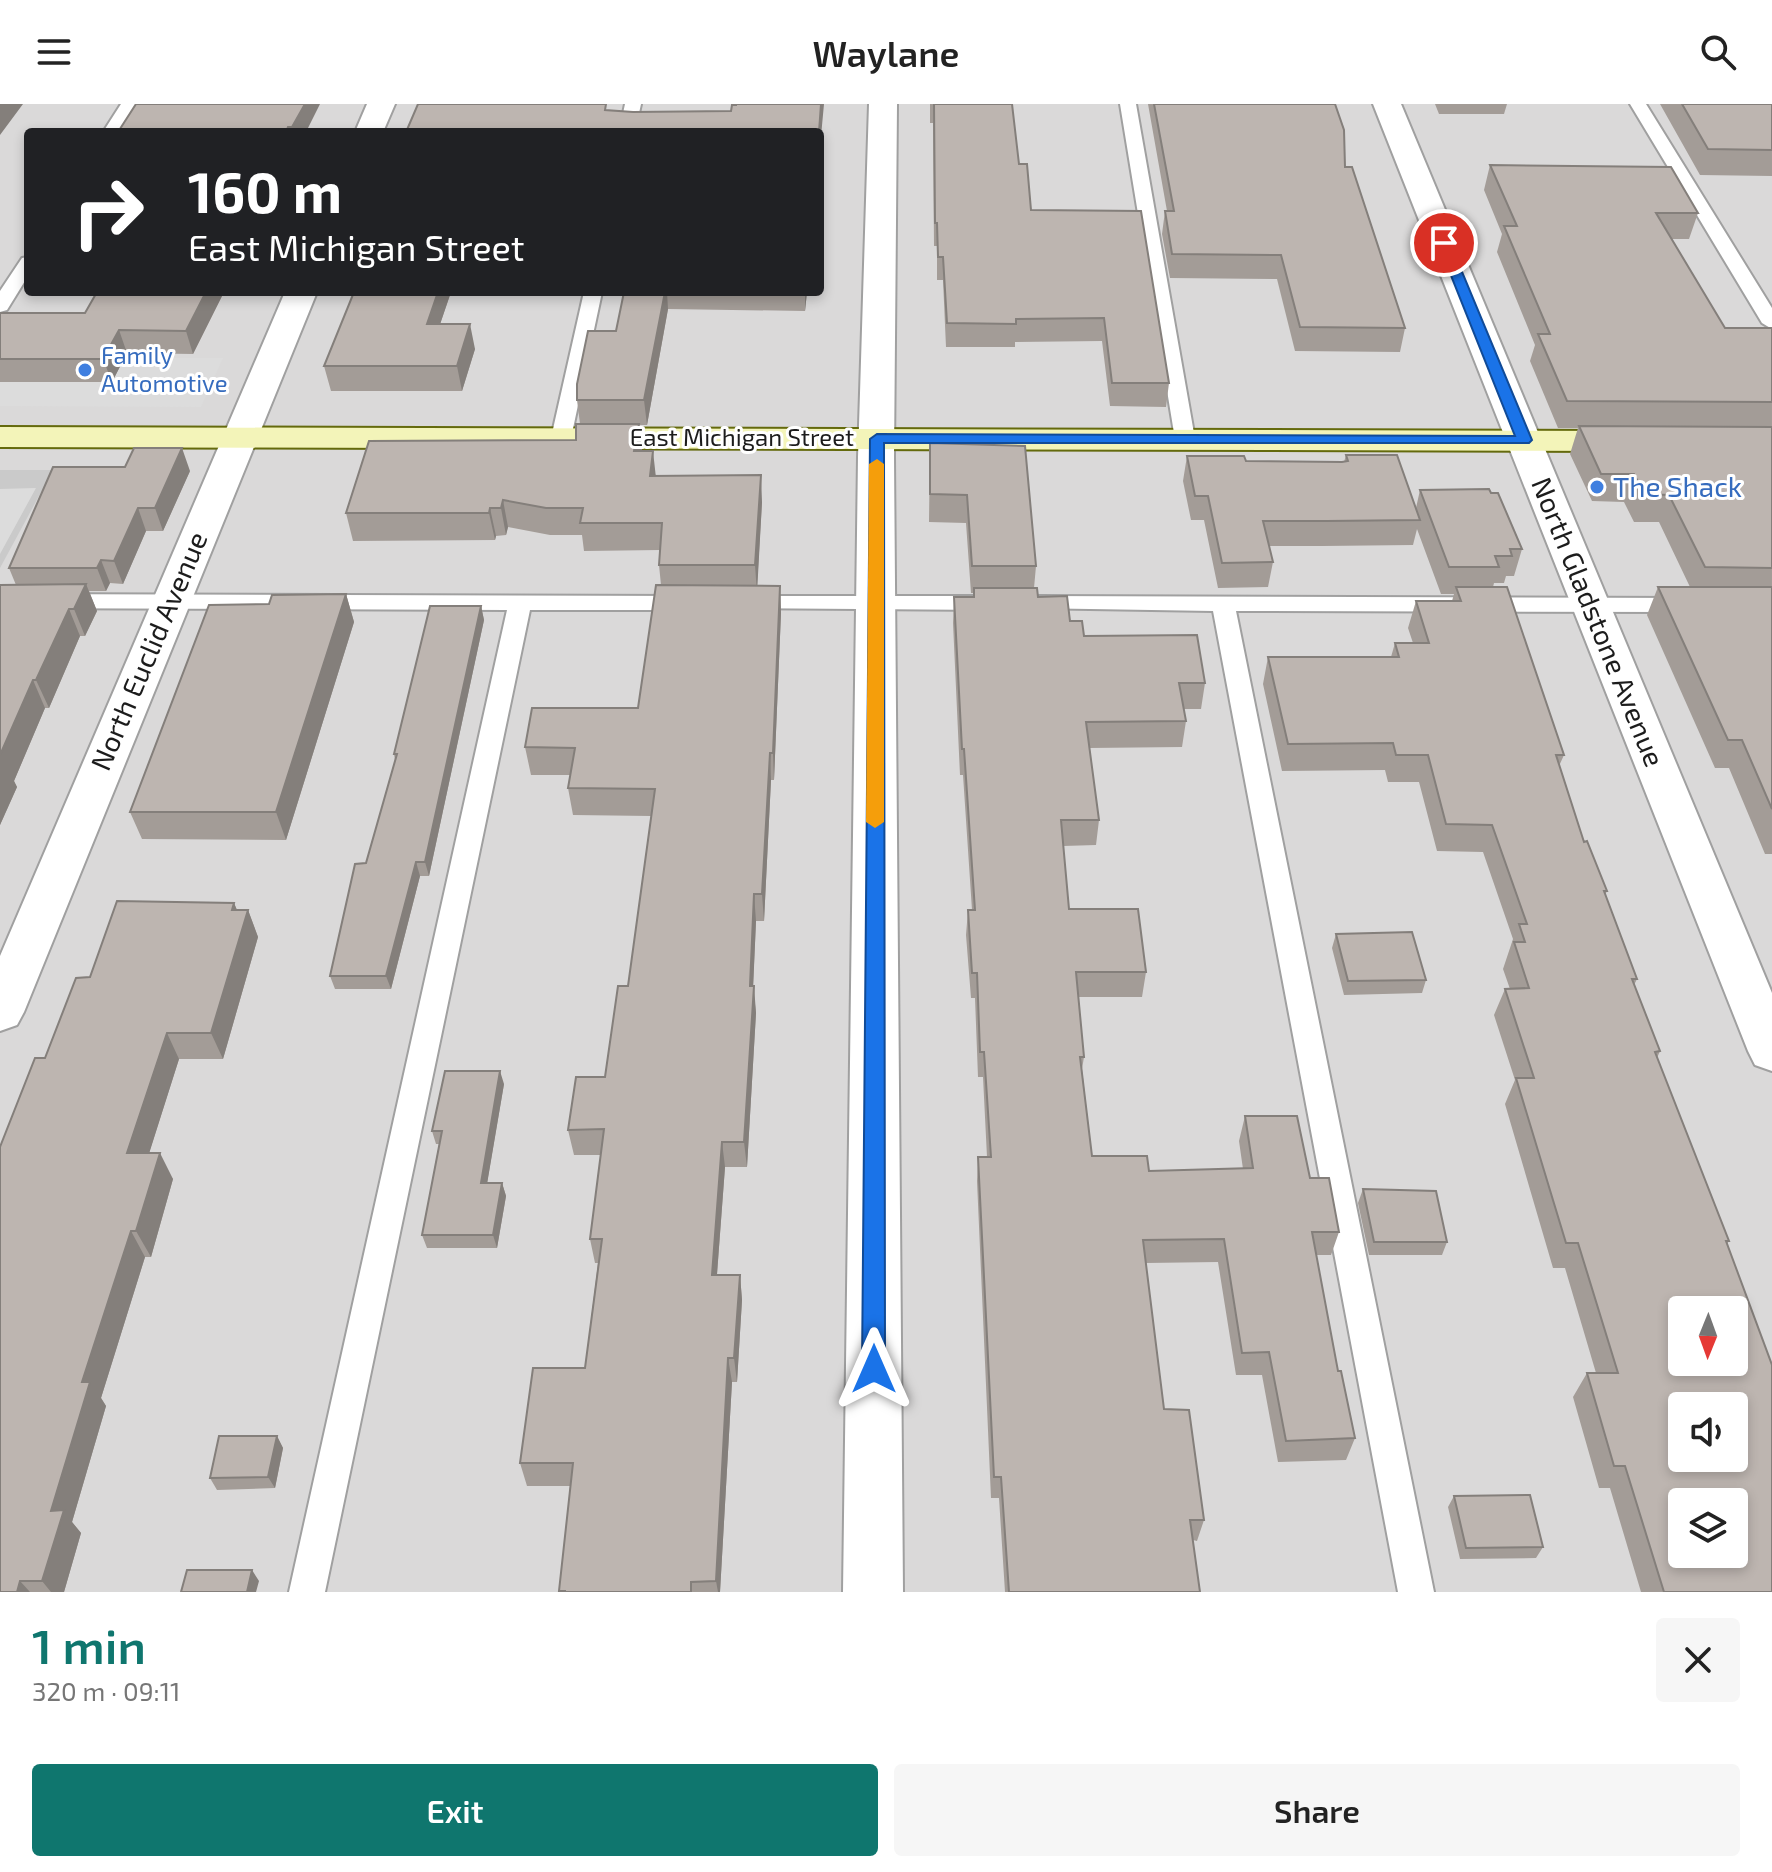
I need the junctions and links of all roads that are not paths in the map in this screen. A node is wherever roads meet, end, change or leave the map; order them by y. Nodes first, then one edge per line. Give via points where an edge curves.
1 (129, 104) edge
2 (381, 104) edge
3 (633, 104) edge
4 (883, 104) edge
5 (1128, 104) edge
6 (1387, 104) edge
7 (1638, 104) edge
8 (114, 128) edge
9 (371, 128) edge
10 (628, 128) edge
11 (24, 268) edge
12 (299, 296) edge
13 (592, 296) edge
14 (0, 306) edge
15 (1772, 323) edge
16 (0, 437) edge
17 (238, 438) junction
18 (561, 438) junction
19 (877, 439) junction
20 (1185, 439) junction
21 (1524, 440) junction
22 (1664, 441) edge
23 (0, 601) edge
24 (170, 602) junction
25 (520, 602) junction
26 (876, 603) junction
27 (1223, 604) junction
28 (1591, 605) junction
29 (1714, 605) edge
30 (0, 1012) edge
31 (1772, 1051) edge
32 (307, 1592) edge
33 (873, 1592) edge
34 (1416, 1592) edge

1 - 8 lane
2 - 9 street
3 - 10 lane
4 - 19 street
5 - 20 lane
6 - 21 street, North Gladstone Avenue
7 - 15 lane
11 - 14 lane
12 - 17 street, North Euclid Avenue
13 - 18 lane
16 - 17 main road, East Michigan Street
17 - 18 main road, East Michigan Street
17 - 24 street, North Euclid Avenue
18 - 19 main road, East Michigan Street
19 - 20 main road, East Michigan Street
19 - 26 street
20 - 21 main road, East Michigan Street
21 - 22 main road, East Michigan Street
21 - 28 street, North Gladstone Avenue
23 - 24 lane
24 - 25 lane
24 - 30 street, North Euclid Avenue
25 - 26 lane
25 - 32 lane
26 - 27 lane
26 - 33 street
27 - 28 lane
27 - 34 lane
28 - 29 lane
28 - 31 street, North Gladstone Avenue

